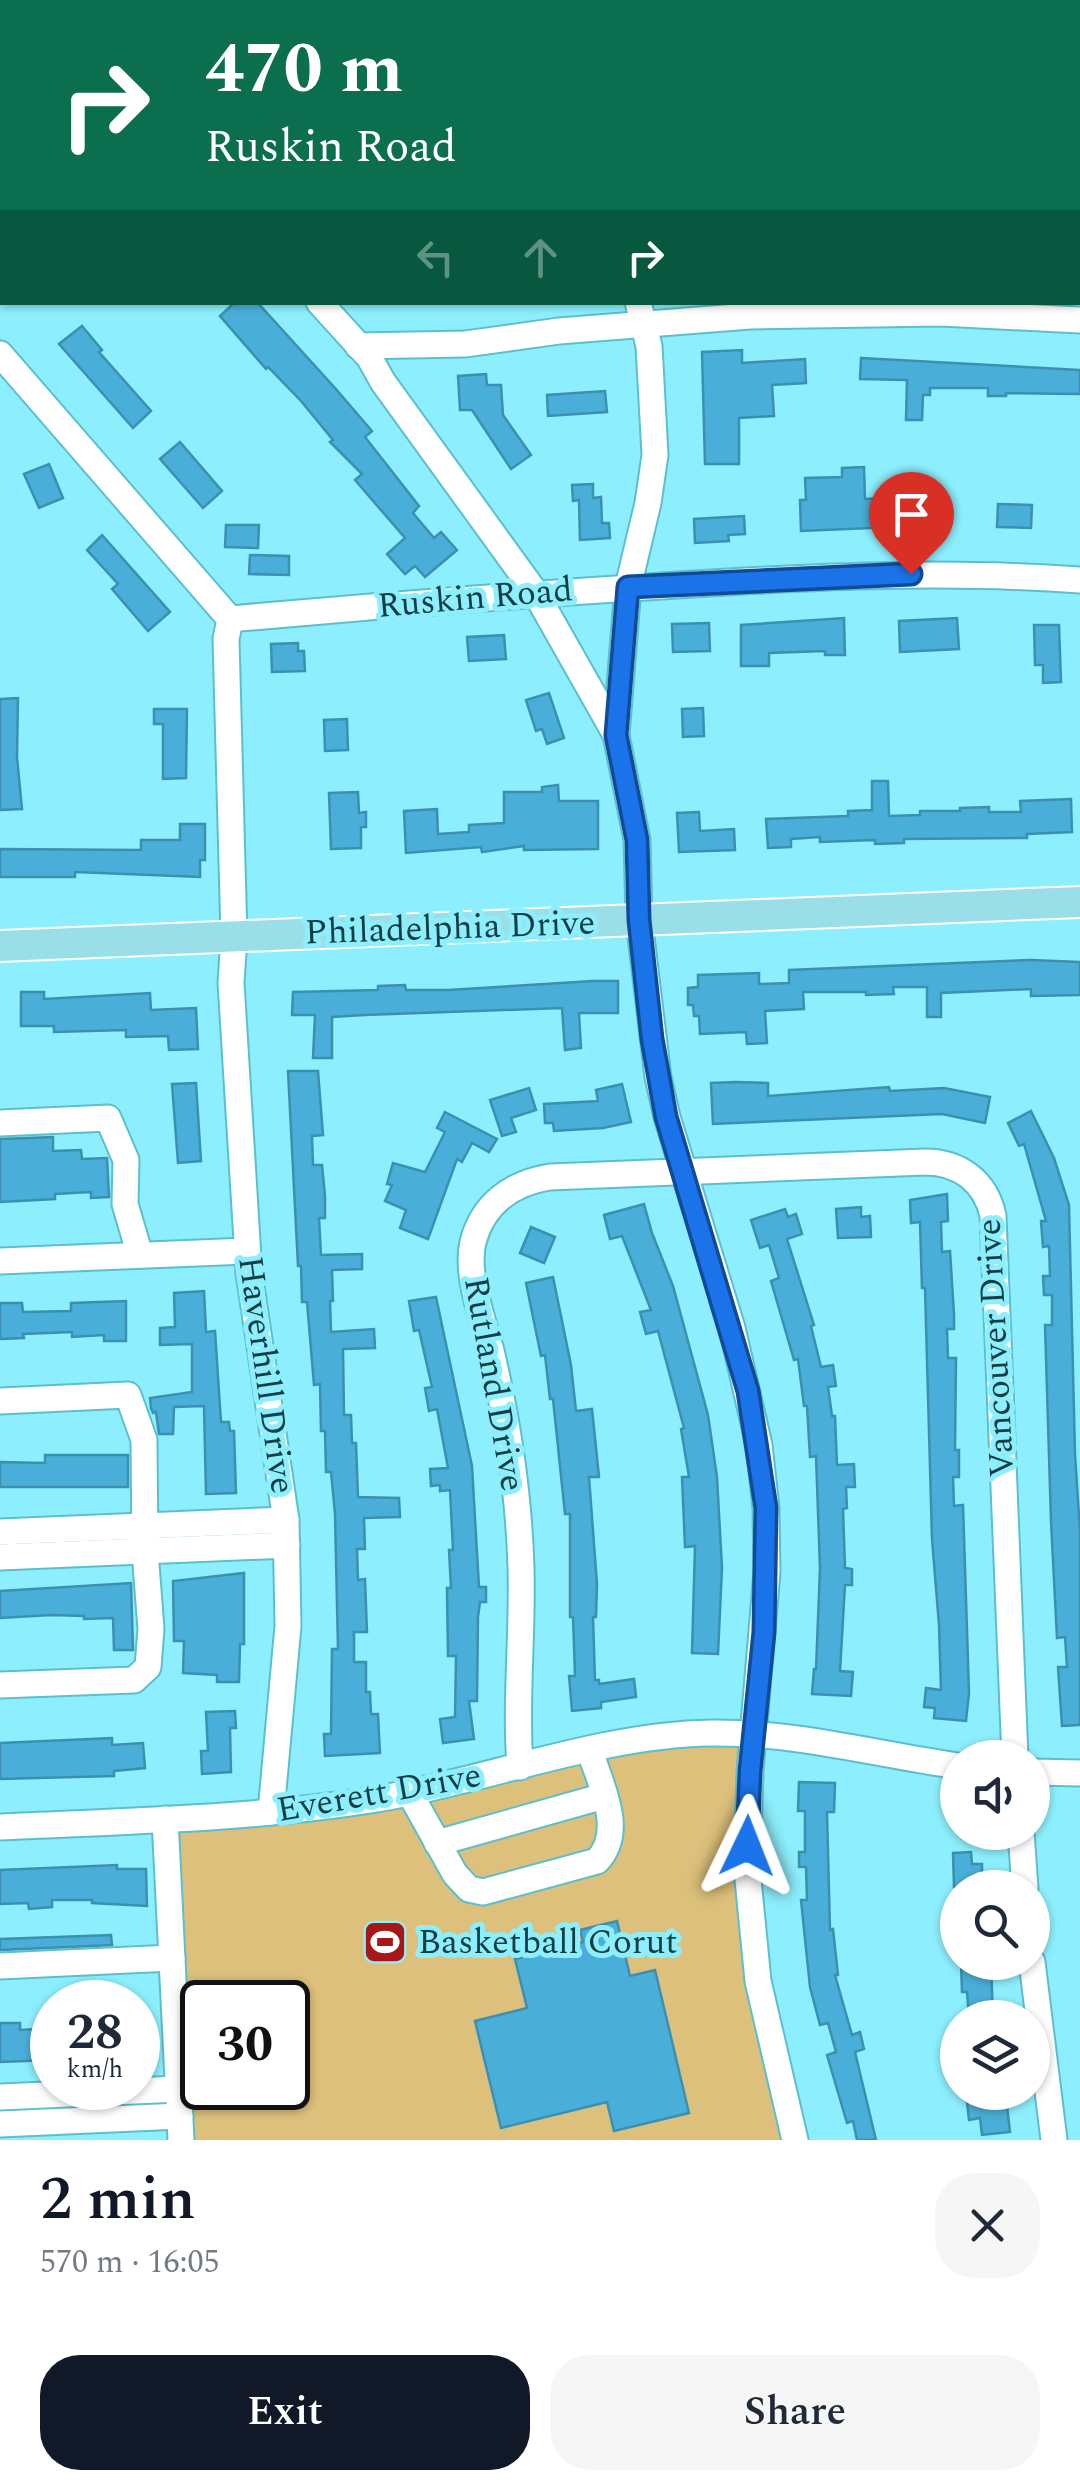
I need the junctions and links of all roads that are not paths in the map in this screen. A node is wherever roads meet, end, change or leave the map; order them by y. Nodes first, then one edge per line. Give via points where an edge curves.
1 (0, 10) edge
2 (0, 21) edge
3 (322, 305) edge
4 (640, 313) edge
5 (1080, 320) edge
6 (358, 346) junction
7 (0, 354) edge
8 (1080, 580) edge
9 (628, 587) junction
10 (535, 592) junction
11 (230, 619) junction
12 (616, 735) junction
13 (1080, 902) edge
14 (639, 920) junction
15 (234, 937) junction
16 (0, 946) edge
17 (0, 1123) edge
18 (683, 1172) junction
19 (247, 1250) junction
20 (140, 1255) junction
21 (0, 1261) edge
22 (0, 1401) edge
23 (0, 1532) edge
24 (286, 1532) junction
25 (144, 1538) junction
26 (0, 1557) edge
27 (0, 1686) edge
28 (754, 1734) junction
29 (1014, 1740) edge
30 (590, 1751) junction
31 (940, 1763) edge
32 (520, 1767) junction
33 (1050, 1772) edge
34 (1080, 1772) edge
35 (409, 1792) junction
36 (604, 1796) junction
37 (271, 1812) junction
38 (165, 1818) junction
39 (0, 1826) edge
40 (438, 1843) junction
41 (172, 1958) junction
42 (0, 1966) edge
43 (1034, 1980) edge
44 (179, 2089) junction
45 (0, 2097) edge
46 (0, 2124) edge
47 (180, 2128) edge
48 (795, 2140) edge
49 (1054, 2140) edge

1 - 2 street
3 - 6 street
4 - 5 street
4 - 6 street via 465,344
4 - 9 street via 654,390 655,455
6 - 10 street
7 - 11 street
8 - 9 street, Ruskin Road via 876,575
9 - 10 street, Ruskin Road
9 - 12 street
10 - 11 street, Ruskin Road
10 - 12 street
11 - 15 street, Haverhill Drive
12 - 14 street via 637,840
13 - 14 main road, Philadelphia Drive
14 - 15 main road, Philadelphia Drive
14 - 18 street via 658,1077
15 - 16 main road, Philadelphia Drive
15 - 19 street, Haverhill Drive
17 - 20 street via 108,1118 126,1160 125,1204
18 - 28 street via 732,1328 766,1508 768,1572
18 - 29 street, Vancouver Drive via 937,1162 972,1177 987,1198 993,1216
18 - 32 street, Rutland Drive via 532,1180 496,1200 473,1243 517,1514
19 - 20 street
19 - 24 street, Haverhill Drive
20 - 21 street
22 - 25 street via 128,1395 144,1440
23 - 25 street
24 - 25 street
24 - 37 street, Haverhill Drive via 288,1626
25 - 26 street
25 - 27 street via 148,1666 134,1680
28 - 30 street, Everett Drive via 682,1735
28 - 31 street, Everett Drive
28 - 48 street via 747,1824 752,1934
30 - 32 street, Everett Drive
30 - 36 street
32 - 35 street, Everett Drive
33 - 34 street
35 - 37 street, Everett Drive
35 - 40 street
36 - 40 street
36 - 40 street via 610,1839 598,1861 483,1892 469,1889 455,1874
37 - 38 street, Everett Drive
38 - 39 street, Everett Drive
38 - 41 street
41 - 42 street
41 - 44 street
43 - 49 street
44 - 45 street
44 - 47 street
46 - 47 street

